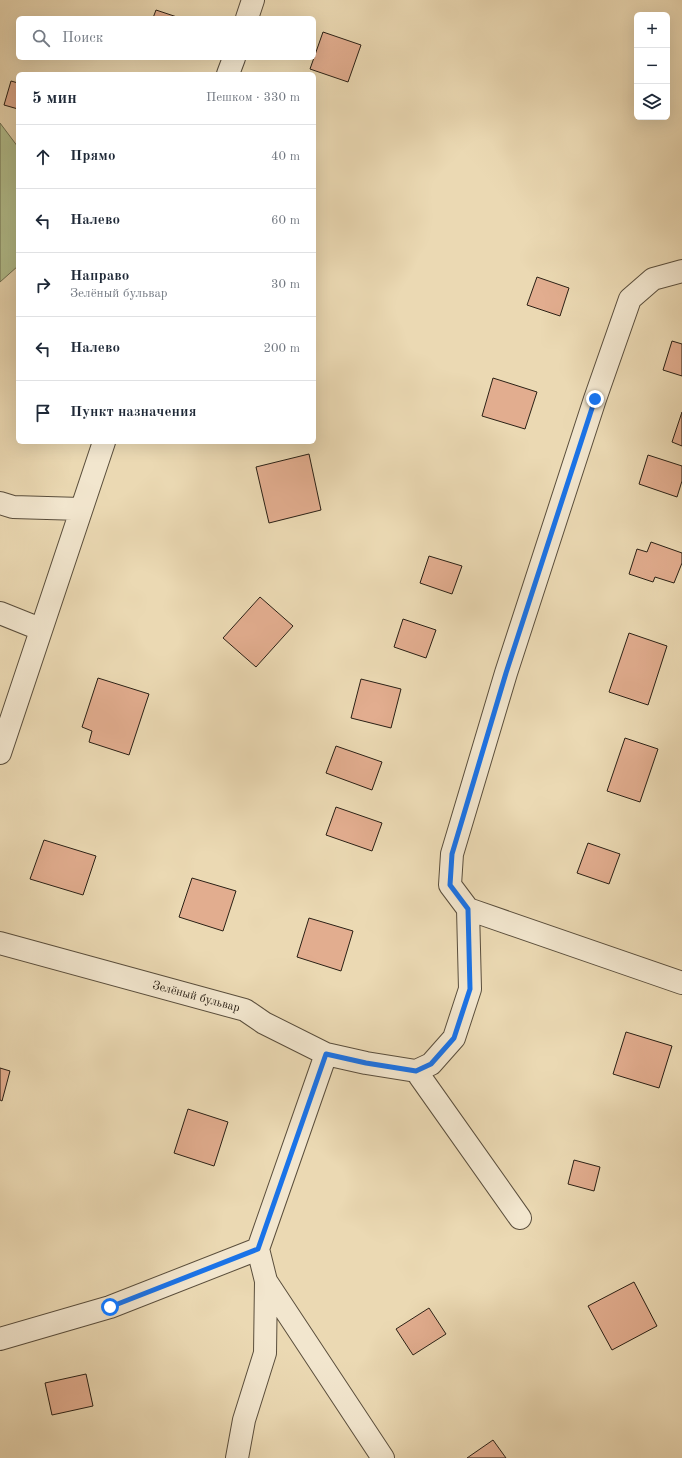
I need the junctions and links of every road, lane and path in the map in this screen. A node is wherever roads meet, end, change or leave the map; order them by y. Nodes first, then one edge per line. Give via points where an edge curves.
1 (253, 0) edge
2 (248, 16) edge
3 (233, 60) edge
4 (229, 72) edge
5 (682, 271) edge
6 (103, 444) edge
7 (0, 503) edge
8 (81, 509) junction
9 (0, 613) edge
10 (40, 629) junction
11 (0, 753) edge
12 (468, 909) junction
13 (0, 943) edge
14 (682, 983) edge
15 (326, 1054) junction
16 (424, 1067) junction
17 (520, 1218) dead end
18 (258, 1249) junction
19 (266, 1282) junction
20 (0, 1339) edge
21 (236, 1458) edge
22 (383, 1458) edge

1 - 2 street
3 - 4 street
5 - 12 street via 653,279 630,299 595,399 506,673 452,854 450,885
6 - 8 street
7 - 8 street via 13,507
8 - 10 street
9 - 10 street
10 - 11 street
12 - 14 street
12 - 16 street via 470,989 454,1038
13 - 15 street, Зелёный бульвар via 245,1010 264,1023
15 - 16 street, Зелёный бульвар via 366,1063
15 - 18 street
16 - 17 street
18 - 19 street
18 - 20 street via 110,1307
19 - 21 street via 265,1353 244,1420
19 - 22 street

